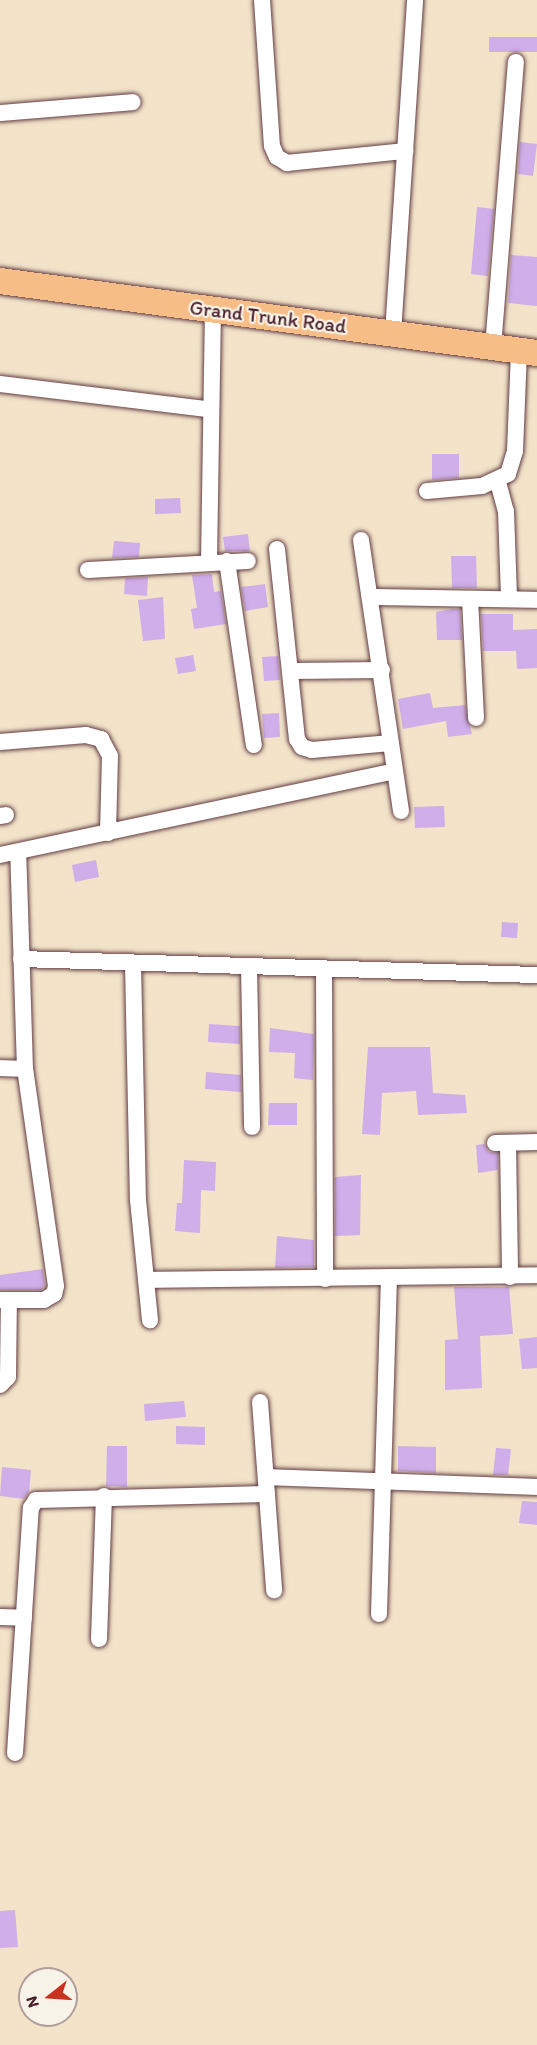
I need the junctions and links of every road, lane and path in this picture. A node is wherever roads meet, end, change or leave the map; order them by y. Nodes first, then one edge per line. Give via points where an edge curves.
1 (262, 0) edge
2 (415, 0) edge
3 (516, 62) dead end
4 (132, 102) dead end
5 (0, 113) edge
6 (405, 151) junction
7 (0, 281) edge
8 (213, 311) junction
9 (393, 333) junction
10 (493, 346) junction
11 (528, 351) edge
12 (0, 384) edge
13 (208, 409) junction
14 (498, 482) junction
15 (427, 491) dead end
16 (361, 540) dead end
17 (278, 549) dead end
18 (227, 561) junction
19 (248, 561) dead end
20 (209, 562) junction
21 (88, 570) dead end
22 (370, 597) junction
23 (470, 599) junction
24 (509, 599) junction
25 (537, 600) edge
26 (382, 670) junction
27 (291, 671) junction
28 (476, 718) dead end
29 (0, 742) edge
30 (391, 743) junction
31 (254, 745) dead end
32 (393, 771) junction
33 (401, 811) dead end
34 (108, 833) junction
35 (18, 852) junction
36 (0, 855) edge
37 (21, 959) junction
38 (133, 964) junction
39 (249, 967) junction
40 (324, 969) junction
41 (537, 975) edge
42 (0, 1068) edge
43 (25, 1069) junction
44 (252, 1127) dead end
45 (537, 1142) edge
46 (537, 1275) edge
47 (510, 1277) junction
48 (325, 1279) junction
49 (389, 1279) junction
50 (146, 1280) junction
51 (5, 1300) edge
52 (150, 1320) dead end
53 (0, 1385) edge
54 (260, 1402) dead end
55 (266, 1477) junction
56 (382, 1480) junction
57 (537, 1486) edge
58 (267, 1494) junction
59 (104, 1496) junction
60 (274, 1590) dead end
61 (379, 1614) dead end
62 (0, 1617) edge
63 (24, 1618) junction
64 (99, 1639) dead end
65 (15, 1753) dead end

1 - 6 street via 272,146 277,157 287,164
2 - 6 street
3 - 10 street
4 - 5 street
6 - 9 street
7 - 8 main road, Grand Trunk Road
8 - 9 main road, Grand Trunk Road
8 - 13 street
9 - 10 main road, Grand Trunk Road
10 - 11 main road, Grand Trunk Road
11 - 14 street via 515,450 508,474
12 - 13 street
13 - 20 street
14 - 15 street
14 - 24 street via 506,511
16 - 22 street
17 - 27 street
18 - 19 street
18 - 20 street
18 - 31 street
20 - 21 street
22 - 23 street
22 - 26 street
23 - 24 street
23 - 28 street
24 - 25 street
26 - 27 street
26 - 30 street
27 - 30 street via 297,739 302,747 312,750
29 - 34 street via 86,735 101,739 110,756
30 - 32 street
32 - 33 street
32 - 34 street
34 - 35 street
35 - 36 street
35 - 37 street
37 - 38 street
37 - 43 street
38 - 39 street
38 - 50 street via 138,1200
39 - 40 street
39 - 44 street
40 - 41 street
40 - 48 street
42 - 43 street
43 - 51 street via 56,1286 54,1294 44,1300
45 - 47 street via 501,1143
46 - 47 street
47 - 49 street
48 - 49 street
48 - 50 street
49 - 56 street
50 - 52 street
51 - 53 street via 8,1377
54 - 55 street
55 - 56 street
55 - 58 street
56 - 57 street
56 - 61 street
58 - 59 street
58 - 60 street
59 - 63 street via 36,1500 31,1508
59 - 64 street
62 - 63 street
63 - 65 street

